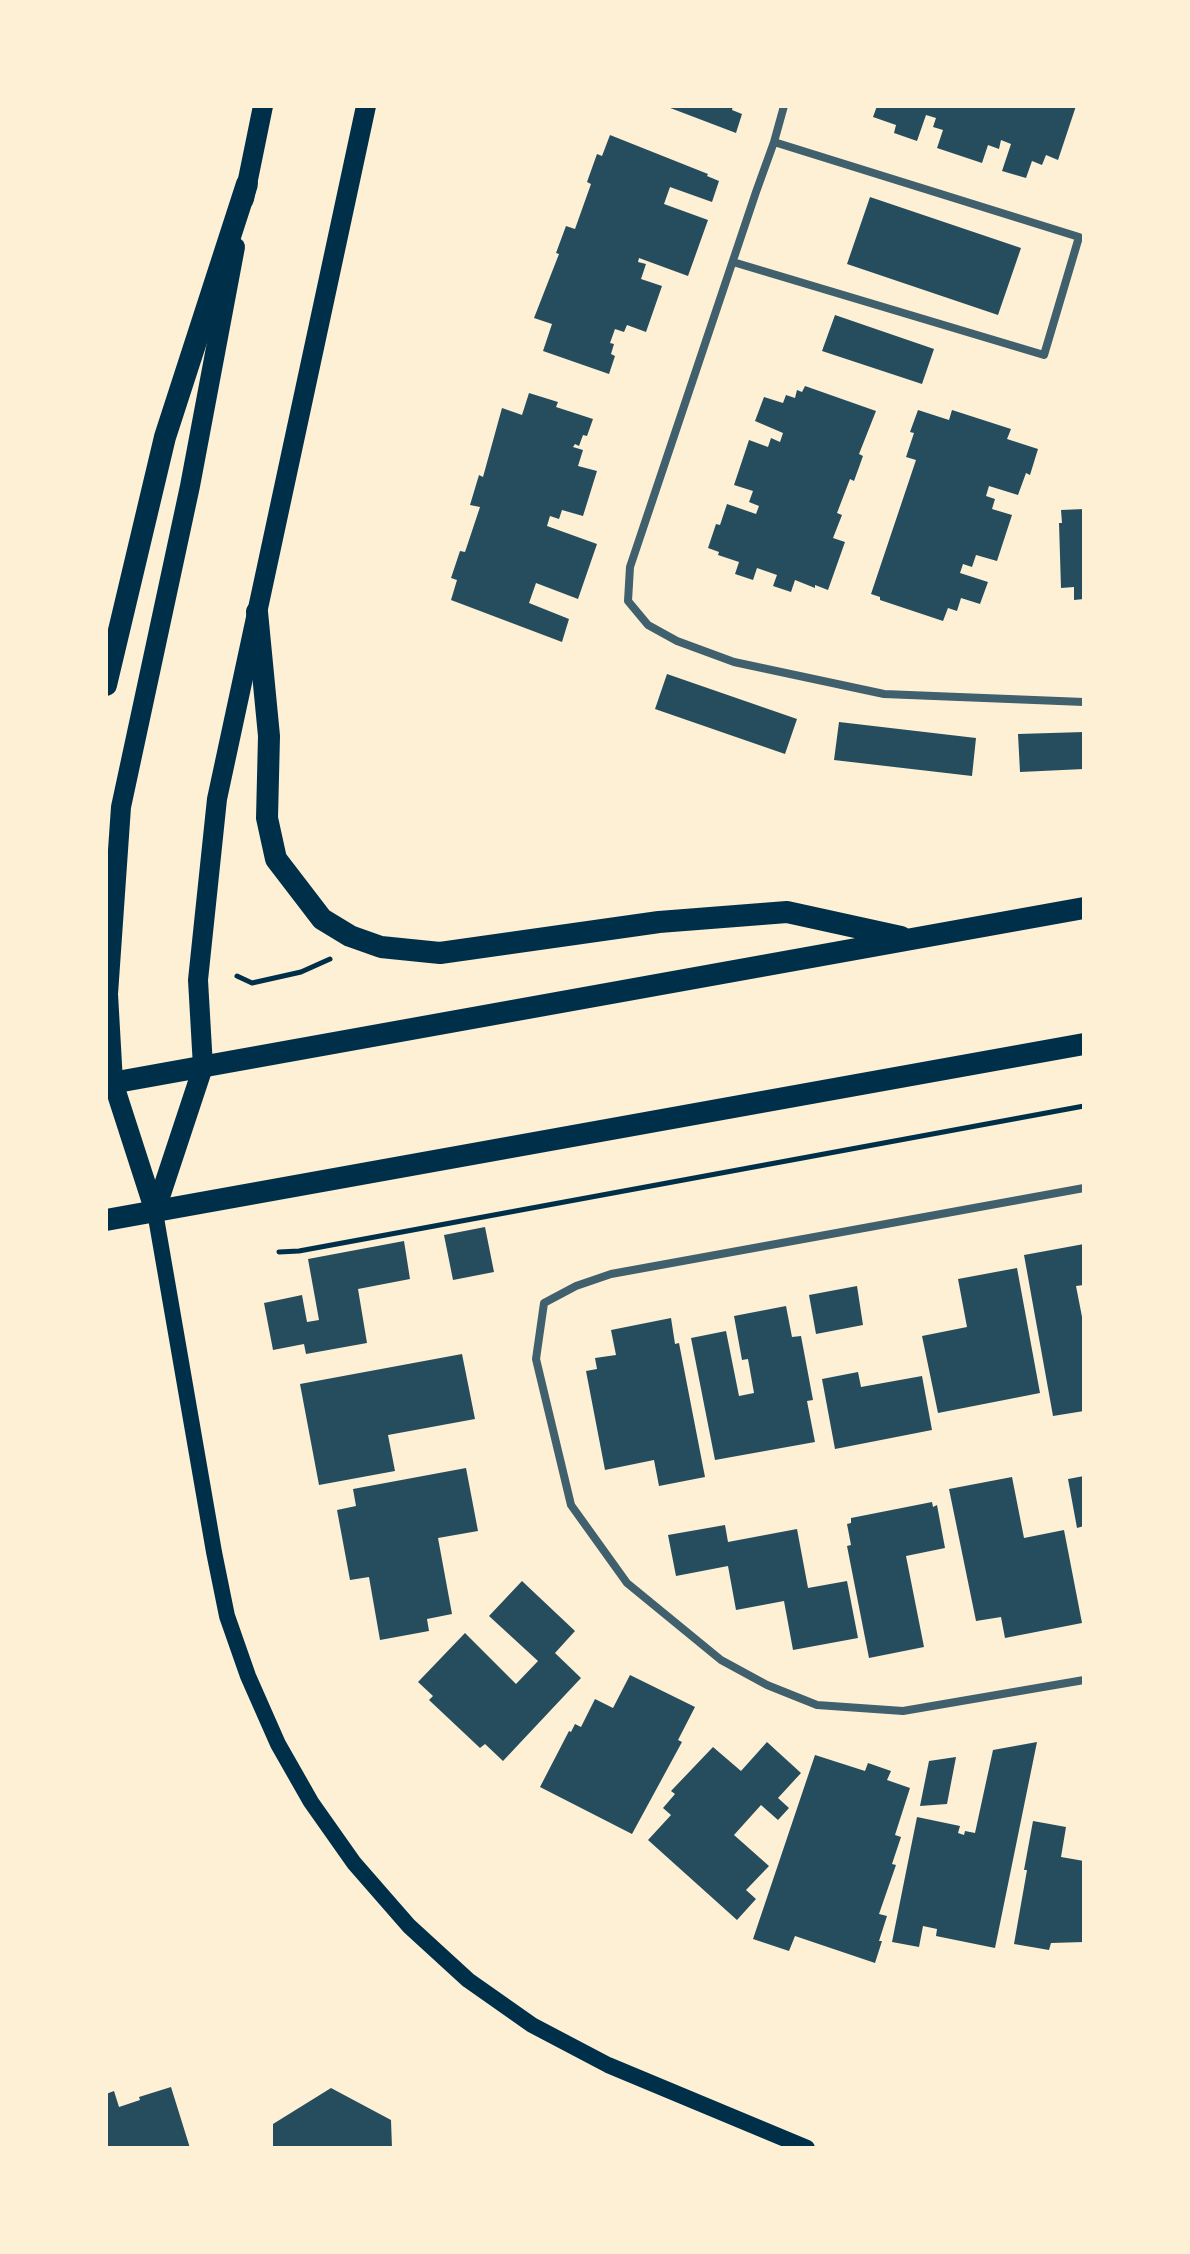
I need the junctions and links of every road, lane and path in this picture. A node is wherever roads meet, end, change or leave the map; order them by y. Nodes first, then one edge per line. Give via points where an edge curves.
1 (263, 106) edge
2 (366, 106) edge
3 (784, 106) edge
4 (774, 142) junction
5 (247, 184) junction
6 (733, 262) junction
7 (257, 612) junction
8 (106, 685) edge
9 (1084, 702) edge
10 (1084, 908) edge
11 (910, 939) junction
12 (338, 956) dead end
13 (237, 976) dead end
14 (1084, 1044) edge
15 (203, 1067) junction
16 (110, 1083) edge
17 (1084, 1106) edge
18 (1084, 1188) edge
19 (155, 1212) junction
20 (106, 1220) edge
21 (279, 1252) dead end
22 (1084, 1680) edge
23 (780, 2142) edge
24 (807, 2148) edge

1 - 5 main road
2 - 7 main road
3 - 4 street
4 - 6 street
4 - 6 street via 1079,237 1044,355
5 - 8 highway via 165,437
5 - 16 main road via 121,807 108,994
6 - 9 street via 630,567 628,601 648,625 734,662 884,694
7 - 11 highway via 269,736 267,818 276,859 322,919 350,936 381,947 440,953 659,922 787,912
7 - 15 main road via 217,799 198,980
10 - 11 highway
11 - 15 highway
12 - 13 path via 301,972 252,983
14 - 19 highway
15 - 16 highway
15 - 19 main road
16 - 19 main road
17 - 21 path
18 - 22 street via 611,1274 544,1303 536,1359 571,1505 627,1583 721,1660 817,1705 903,1711
19 - 20 highway
19 - 23 main road via 227,1616 278,1744 311,1802 354,1863 409,1926 468,1980 532,2025 608,2065
23 - 24 main road

